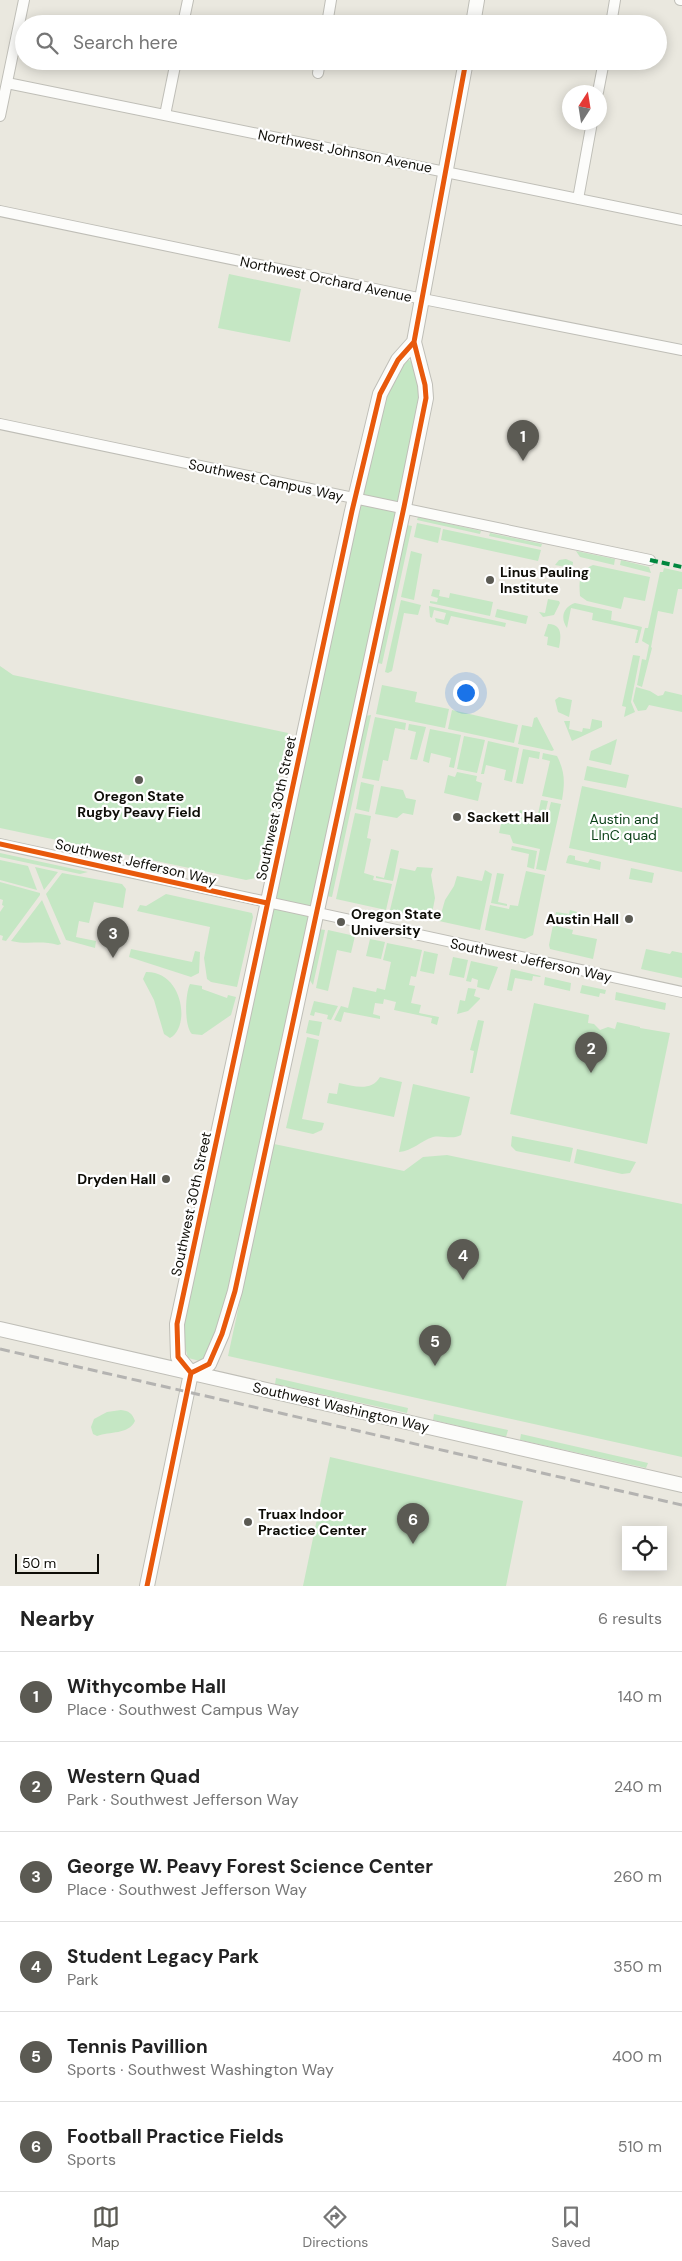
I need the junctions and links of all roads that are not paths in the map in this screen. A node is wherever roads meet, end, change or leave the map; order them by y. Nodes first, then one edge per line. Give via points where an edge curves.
1 (24, 0) edge
2 (188, 0) edge
3 (331, 0) edge
4 (477, 0) edge
5 (615, 0) edge
6 (21, 15) edge
7 (185, 15) edge
8 (328, 15) edge
9 (474, 15) edge
10 (612, 15) edge
11 (15, 44) edge
12 (174, 70) edge
13 (318, 70) edge
14 (464, 70) edge
15 (602, 70) edge
16 (318, 73) dead end
17 (7, 83) junction
18 (599, 85) edge
19 (165, 115) junction
20 (0, 116) edge
21 (591, 130) edge
22 (447, 172) junction
23 (578, 199) junction
24 (0, 211) edge
25 (682, 220) edge
26 (423, 299) junction
27 (414, 342) junction
28 (682, 350) edge
29 (0, 424) edge
30 (355, 499) junction
31 (404, 507) junction
32 (650, 560) dead end
33 (0, 844) edge
34 (267, 903) junction
35 (316, 913) junction
36 (682, 992) edge
37 (0, 1329) edge
38 (191, 1373) junction
39 (682, 1485) edge
40 (147, 1586) edge

1 - 6 street
2 - 7 street
3 - 8 street
4 - 9 street
5 - 10 street
11 - 17 street
12 - 19 street
13 - 16 street
14 - 22 street, Southwest 30th Street
15 - 18 street
17 - 19 street, Northwest Johnson Avenue
17 - 20 street
19 - 22 street, Northwest Johnson Avenue
21 - 23 street
22 - 23 street, Northwest Johnson Avenue
22 - 26 street, Southwest 30th Street
23 - 25 street, Northwest Johnson Avenue
24 - 26 street, Northwest Orchard Avenue
26 - 27 street, Southwest 30th Street
26 - 28 street, Northwest Orchard Avenue
27 - 30 street, Southwest 30th Street via 398,360 380,394
27 - 31 street, Southwest 30th Street via 426,385 426,398
29 - 30 street, Southwest Campus Way
30 - 31 street, Southwest Campus Way
30 - 34 street, Southwest 30th Street
31 - 32 street, Southwest Campus Way
31 - 35 street, Southwest 30th Street
33 - 34 street, Southwest Jefferson Way
34 - 35 street, Southwest Jefferson Way
34 - 38 street, Southwest 30th Street via 177,1324 178,1357
35 - 36 street, Southwest Jefferson Way
35 - 38 street, Southwest 30th Street via 235,1291 222,1334 208,1364
37 - 38 street, Southwest Washington Way
38 - 39 street, Southwest Washington Way
38 - 40 street

